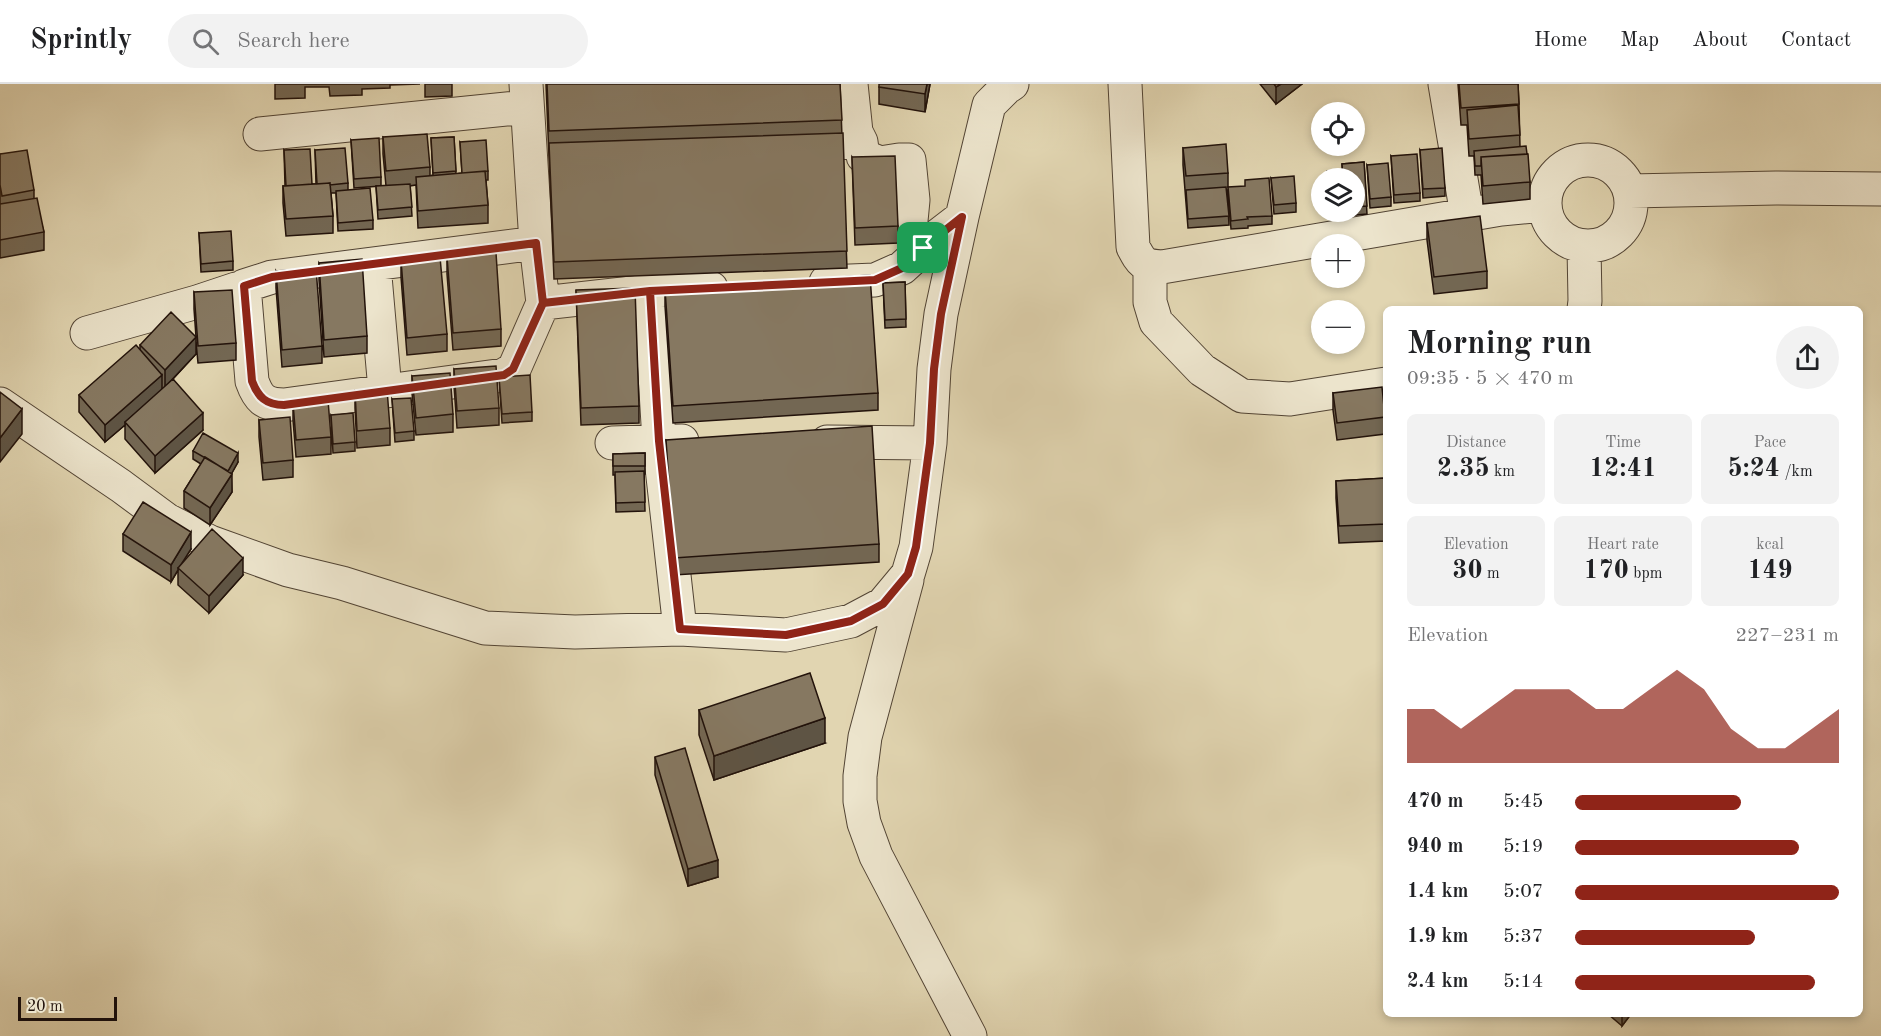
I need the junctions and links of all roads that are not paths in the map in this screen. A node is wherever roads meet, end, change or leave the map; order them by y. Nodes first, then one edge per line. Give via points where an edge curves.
1 (851, 84) edge
2 (1012, 84) edge
3 (1125, 84) edge
4 (1445, 84) edge
5 (526, 96) edge
6 (260, 134) dead end
7 (861, 141) junction
8 (767, 145) edge
9 (1881, 189) edge
10 (1630, 191) junction
11 (1544, 205) junction
12 (1467, 215) junction
13 (962, 217) junction
14 (536, 243) junction
15 (1584, 247) junction
16 (923, 248) junction
17 (374, 266) junction
18 (1150, 267) junction
19 (792, 284) edge
20 (244, 286) junction
21 (745, 286) edge
22 (650, 291) junction
23 (543, 303) junction
24 (1584, 306) edge
25 (87, 333) dead end
26 (1383, 384) edge
27 (385, 390) junction
28 (0, 404) edge
29 (659, 441) junction
30 (706, 441) edge
31 (801, 442) edge
32 (612, 443) dead end
33 (930, 443) junction
34 (908, 574) junction
35 (680, 629) junction
36 (970, 1036) edge

1 - 7 street via 856,132
2 - 13 street via 989,105
3 - 18 street via 1132,247
4 - 12 street
5 - 6 street
5 - 14 street via 543,154
7 - 8 street
7 - 16 street via 864,156 880,163 909,160 913,200 910,231
9 - 10 street
10 - 11 street via 1619,172 1601,161 1581,159 1562,168 1548,184
10 - 15 street via 1630,212 1622,231 1605,243
11 - 12 street
11 - 15 street via 1550,225 1564,240
12 - 18 street
13 - 16 street
13 - 33 street via 941,314
14 - 17 street
14 - 23 street
15 - 24 street
16 - 19 street via 902,268 875,280
17 - 20 street via 272,277
17 - 27 street
18 - 26 street via 1150,302 1156,322 1202,370 1242,396 1290,399
20 - 25 street
20 - 27 street via 252,381 263,400 284,405
21 - 22 street
22 - 23 street
22 - 29 street
23 - 27 street via 513,369 504,375
28 - 35 street via 167,520 210,542 288,570 485,628 575,632
29 - 30 street
29 - 32 street
29 - 35 street
31 - 33 street
33 - 34 street via 916,547
34 - 35 street via 883,604 851,621 786,635
34 - 36 street via 865,737 860,801 876,856

